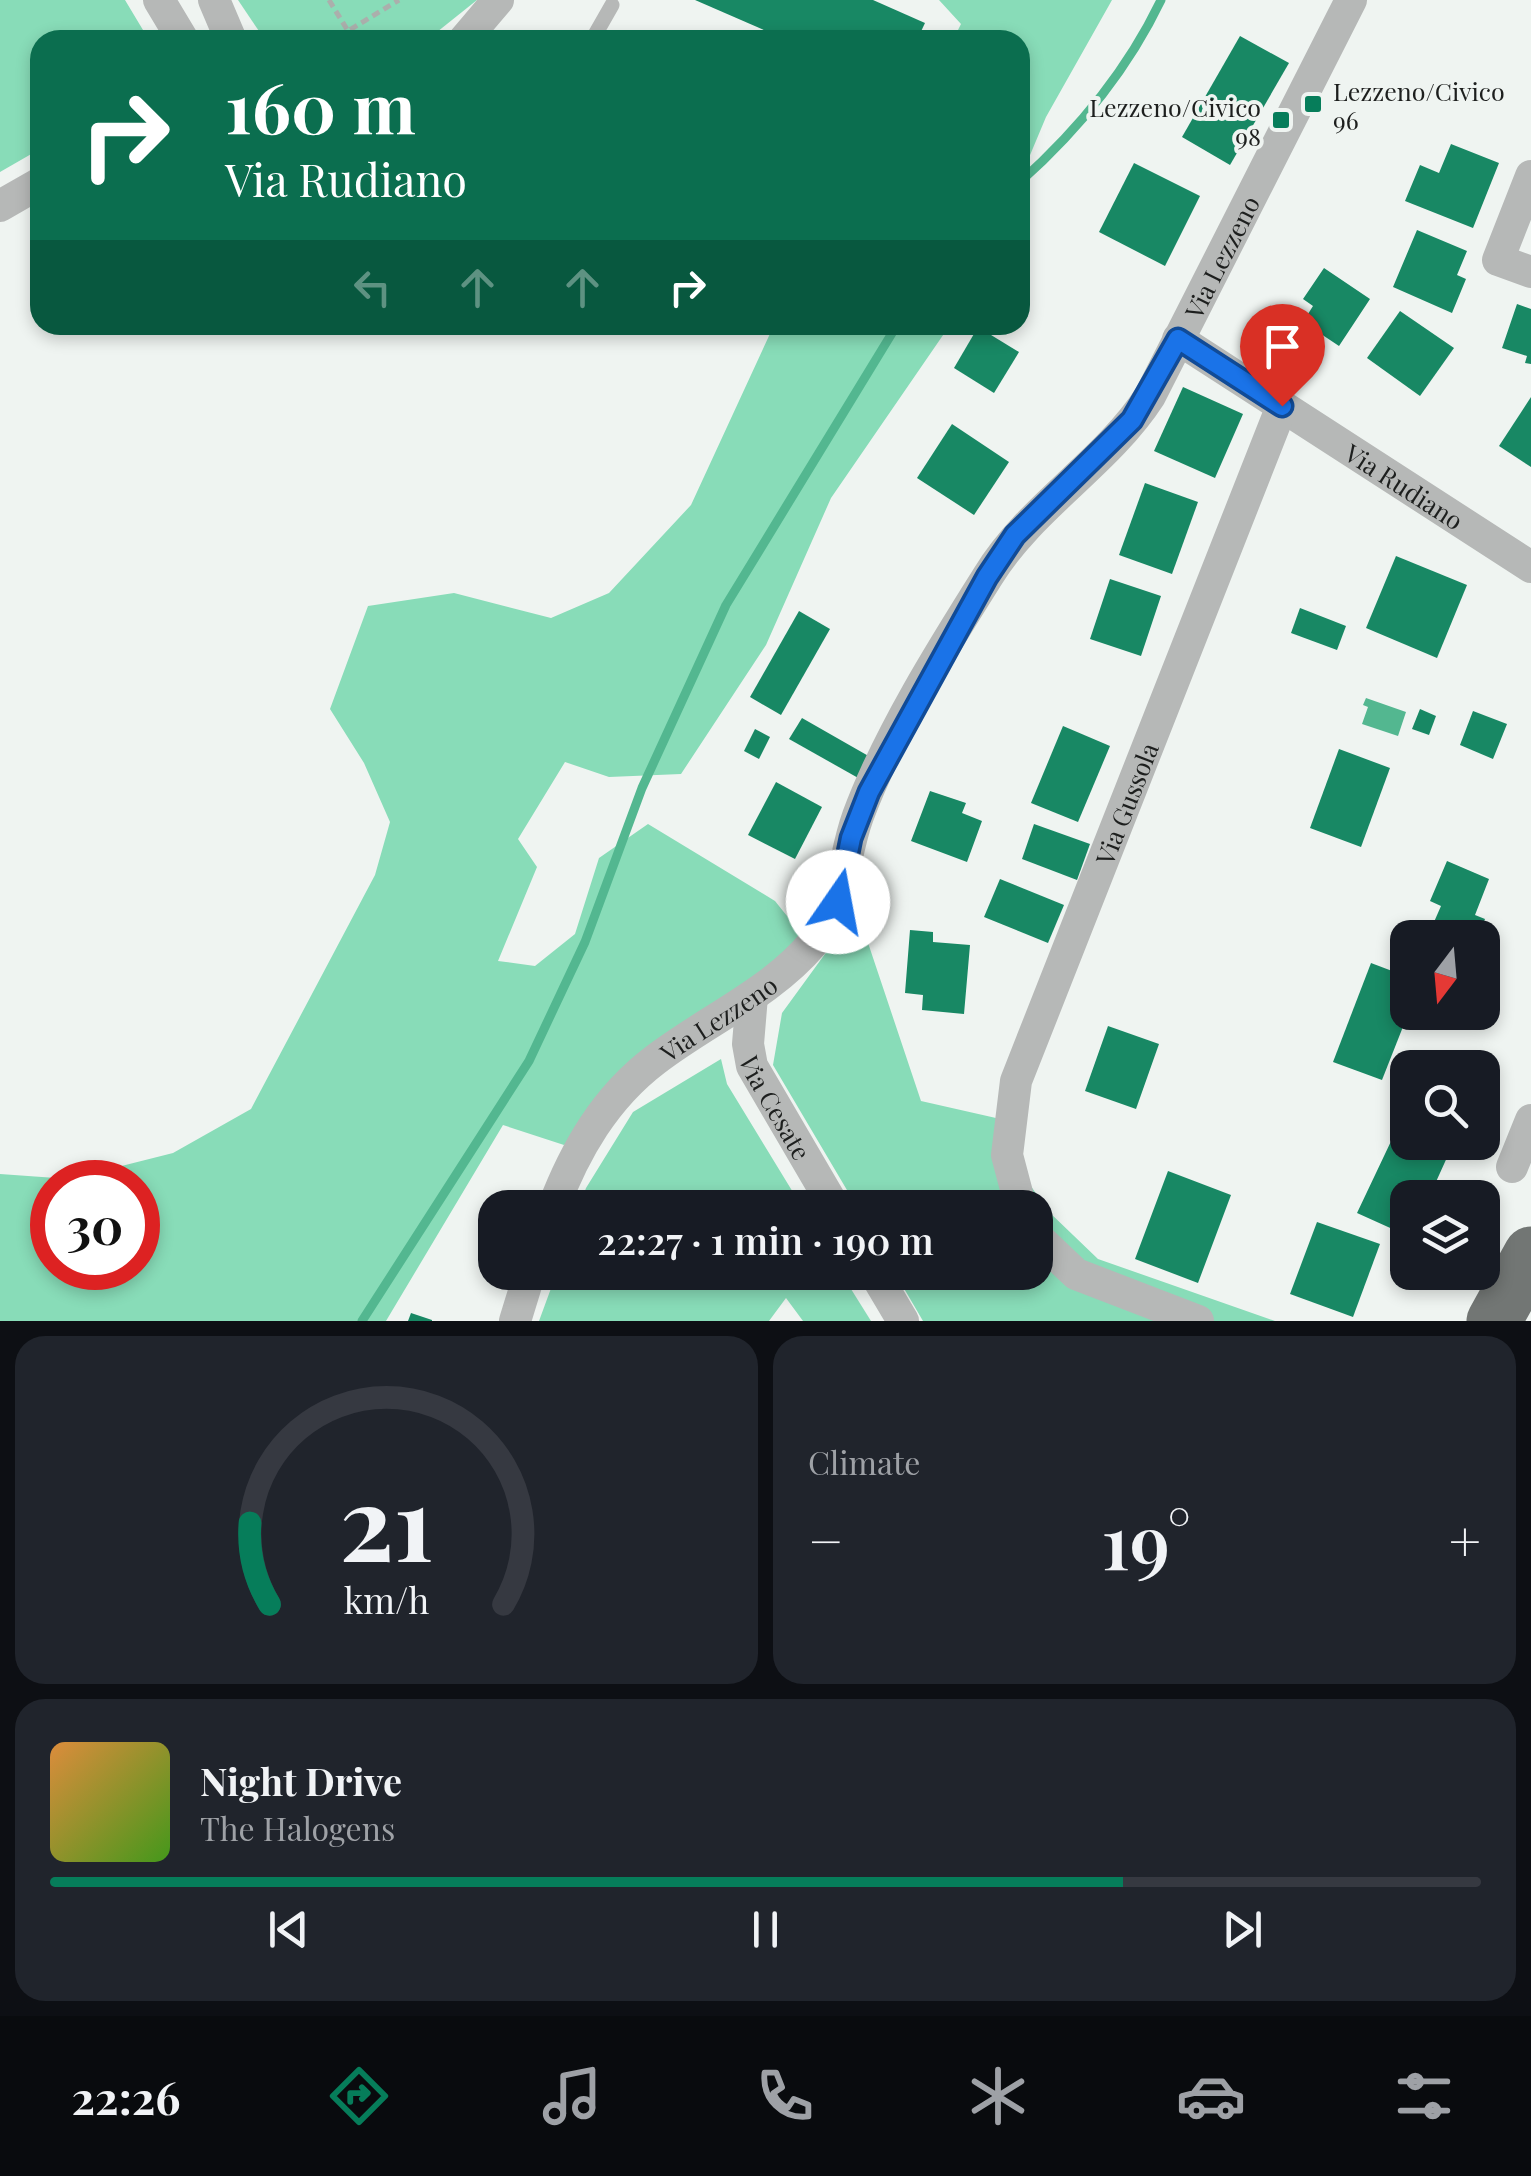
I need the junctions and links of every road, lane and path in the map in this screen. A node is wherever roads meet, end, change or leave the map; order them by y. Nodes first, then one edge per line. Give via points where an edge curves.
1 (160, 0) edge
2 (214, 0) edge
3 (329, 0) edge
4 (400, 0) edge
5 (498, 0) edge
6 (1351, 0) edge
7 (612, 5) dead end
8 (176, 30) edge
9 (226, 30) edge
10 (472, 30) edge
11 (598, 30) edge
12 (1531, 176) edge
13 (30, 189) edge
14 (0, 206) edge
15 (1531, 272) edge
16 (1178, 339) junction
17 (1282, 406) junction
18 (1531, 567) edge
19 (752, 996) junction
20 (1531, 1120) edge
21 (1512, 1167) dead end
22 (561, 1190) edge
23 (824, 1190) edge
24 (1016, 1190) edge
25 (1053, 1252) edge
26 (1531, 1254) edge
27 (524, 1290) edge
28 (885, 1290) edge
29 (515, 1321) edge
30 (903, 1321) edge
31 (1198, 1321) edge
32 (1494, 1321) edge

1 - 8 street
2 - 9 street
3 - 4 path via 348,30
5 - 10 street
6 - 16 street, Via Lezzeno
7 - 11 lane
12 - 15 street via 1498,260
13 - 14 street
16 - 17 street, Via Rudiano
16 - 19 street, Via Lezzeno via 1132,420 997,561 875,778 851,838 834,911 800,956
17 - 18 street, Via Rudiano
17 - 24 street, Via Gussola via 1016,1081 1007,1155
19 - 22 street, Via Lezzeno via 657,1058 617,1094 590,1129
19 - 23 street, Via Cesate via 752,1066
20 - 21 street
25 - 31 street via 1076,1274
26 - 32 highway
27 - 29 street
28 - 30 street

